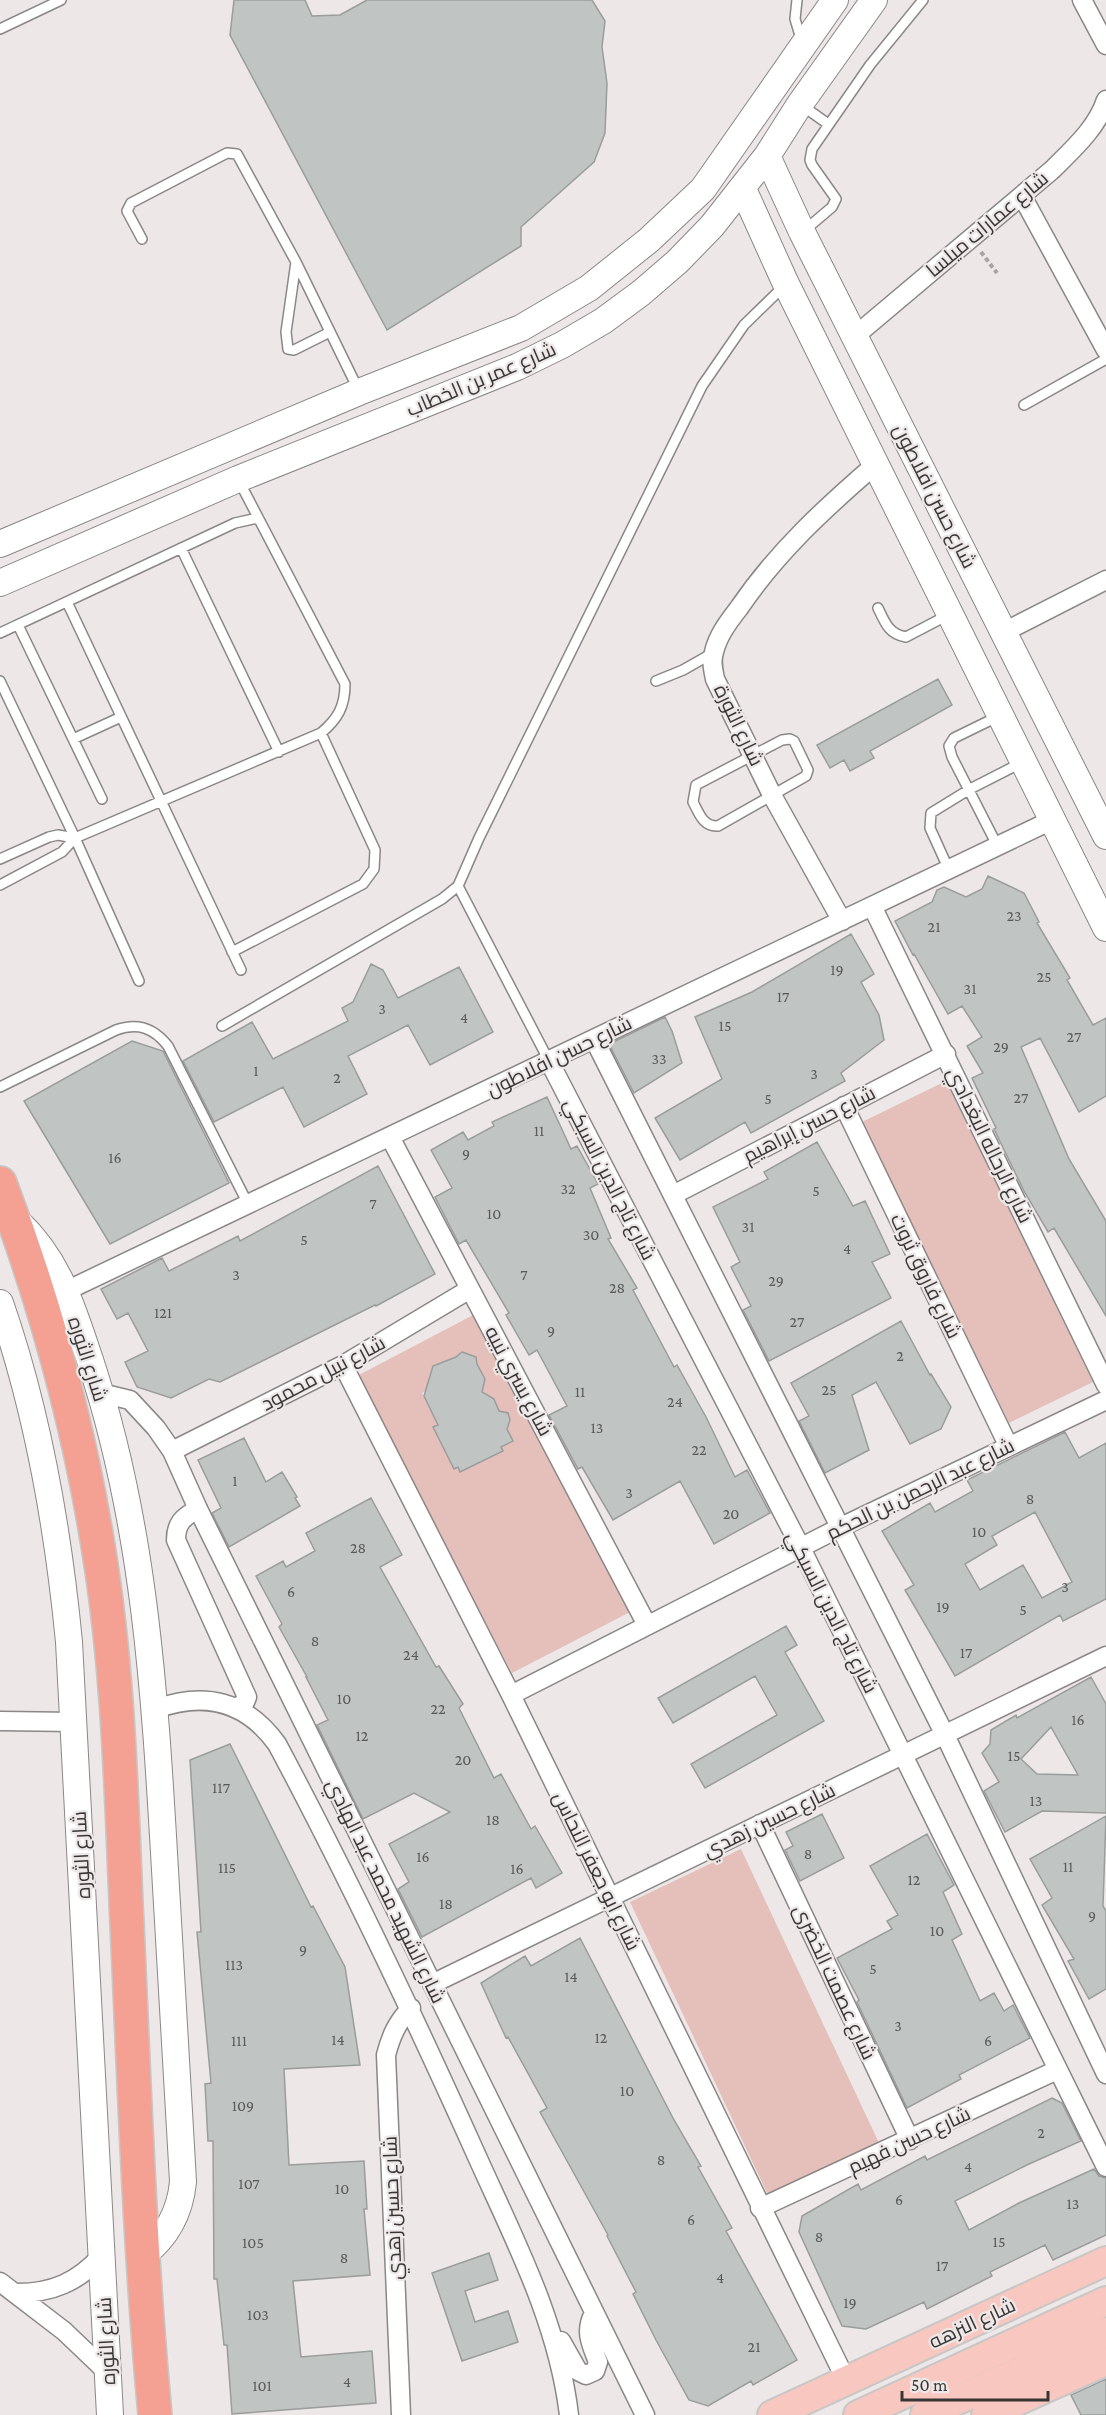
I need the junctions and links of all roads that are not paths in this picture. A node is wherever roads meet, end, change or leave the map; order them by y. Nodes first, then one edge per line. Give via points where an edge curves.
1 (61, 0) edge
2 (797, 0) edge
3 (835, 0) edge
4 (874, 0) edge
5 (922, 0) edge
6 (1082, 0) edge
7 (0, 29) edge
8 (803, 44) junction
9 (1106, 45) edge
10 (800, 104) junction
11 (1105, 108) edge
12 (828, 124) junction
13 (767, 156) junction
14 (743, 189) junction
15 (1022, 196) junction
16 (802, 232) junction
17 (142, 239) dead end
18 (296, 262) junction
19 (786, 284) junction
20 (330, 332) junction
21 (855, 336) junction
22 (1106, 350) edge
23 (1106, 359) edge
24 (359, 392) junction
25 (1024, 405) dead end
26 (876, 464) junction
27 (238, 479) junction
28 (258, 518) junction
29 (0, 544) edge
30 (181, 548) junction
31 (1106, 580) edge
32 (0, 583) edge
33 (67, 602) junction
34 (878, 608) dead end
35 (954, 622) junction
36 (999, 622) junction
37 (18, 625) junction
38 (0, 633) edge
39 (713, 653) junction
40 (0, 681) edge
41 (656, 681) dead end
42 (1001, 716) junction
43 (121, 717) junction
44 (321, 734) junction
45 (73, 739) junction
46 (279, 752) junction
47 (753, 754) junction
48 (1023, 761) junction
49 (1078, 779) junction
50 (969, 789) junction
51 (773, 797) junction
52 (102, 799) dead end
53 (161, 802) junction
54 (1052, 819) junction
55 (1102, 827) edge
56 (75, 838) junction
57 (998, 847) junction
58 (0, 860) edge
59 (949, 870) junction
60 (0, 885) edge
61 (458, 886) junction
62 (872, 906) junction
63 (842, 921) junction
64 (1106, 928) edge
65 (232, 952) junction
66 (241, 970) dead end
67 (139, 981) dead end
68 (222, 1026) dead end
69 (594, 1039) junction
70 (946, 1054) junction
71 (549, 1061) junction
72 (0, 1087) edge
73 (844, 1106) junction
74 (390, 1137) junction
75 (0, 1183) edge
76 (673, 1195) junction
77 (248, 1204) junction
78 (13, 1218) junction
79 (470, 1289) junction
80 (66, 1291) junction
81 (0, 1303) edge
82 (343, 1365) junction
83 (1106, 1385) edge
84 (101, 1393) junction
85 (1106, 1400) edge
86 (1008, 1445) junction
87 (172, 1451) junction
88 (198, 1509) junction
89 (842, 1527) junction
90 (801, 1548) junction
91 (647, 1625) junction
92 (1106, 1656) edge
93 (511, 1695) junction
94 (237, 1708) junction
95 (156, 1709) junction
96 (0, 1721) edge
97 (75, 1722) junction
98 (945, 1735) junction
99 (904, 1755) junction
100 (760, 1824) junction
101 (610, 1897) junction
102 (432, 1984) junction
103 (411, 2008) junction
104 (1057, 2070) junction
105 (1106, 2074) edge
106 (910, 2140) junction
107 (1106, 2167) edge
108 (760, 2208) junction
109 (101, 2256) junction
110 (142, 2256) junction
111 (1106, 2261) edge
112 (0, 2282) edge
113 (17, 2294) junction
114 (1106, 2301) edge
115 (594, 2313) junction
116 (550, 2332) junction
117 (1106, 2332) edge
118 (1106, 2361) edge
119 (108, 2373) junction
120 (846, 2380) junction
121 (110, 2415) edge
122 (155, 2415) edge
123 (401, 2415) edge
124 (569, 2415) edge
125 (645, 2415) edge
126 (772, 2415) edge
127 (858, 2415) edge
128 (925, 2415) edge
129 (986, 2415) edge

1 - 7 lane
2 - 8 lane via 795,19
3 - 8 street, شارع عمر بن الخطاب
4 - 10 street, شارع عمر بن الخطاب
5 - 12 lane
6 - 9 street
8 - 24 street, شارع عمر بن الخطاب via 703,189 621,265 521,328
10 - 12 lane
10 - 13 street, شارع عمر بن الخطاب
11 - 15 street, شارع عمارات ميلسا via 1081,141
12 - 16 lane via 812,149 810,160 834,194 835,203
13 - 14 street, شارع عمر بن الخطاب
13 - 16 street, شارع حسن افلاطون
14 - 19 street, شارع حسن افلاطون
14 - 27 street, شارع عمر بن الخطاب via 677,262 603,321 562,345 517,368
15 - 21 street, شارع عمارات ميلسا
15 - 22 street
16 - 21 street, شارع حسن افلاطون
17 - 18 lane via 127,211 131,203 216,158 237,154
18 - 20 lane
18 - 20 lane via 286,332 288,349 294,350
19 - 26 street, شارع حسن افلاطون
19 - 61 lane via 744,325 702,386
20 - 24 lane
21 - 36 street, شارع حسن افلاطون
23 - 25 lane
24 - 29 street, شارع عمر بن الخطاب
26 - 35 street, شارع حسن افلاطون
26 - 39 street via 776,559 726,626
27 - 28 lane
27 - 32 street, شارع عمر بن الخطاب
28 - 30 lane via 235,523
28 - 44 lane via 345,684 340,712
30 - 33 lane
30 - 46 lane
31 - 36 street
33 - 37 lane
33 - 43 lane
34 - 35 lane via 888,628 906,637
35 - 36 street
35 - 42 street, شارع حسن افلاطون
36 - 49 street, شارع حسن افلاطون
37 - 38 lane
37 - 45 lane
39 - 41 lane
39 - 47 street, شارع الثورة via 716,679
40 - 56 lane
42 - 48 street, شارع حسن افلاطون
42 - 50 lane via 951,741 949,751
43 - 45 lane
43 - 53 lane
44 - 46 lane
44 - 65 lane via 375,850 374,869 363,884
45 - 52 lane
46 - 53 lane
47 - 51 street, شارع الثورة
47 - 51 lane via 790,739 808,770 804,779
47 - 51 lane via 696,786 693,802 704,823 714,827
48 - 50 lane
48 - 54 street, شارع حسن افلاطون
49 - 54 street
49 - 55 street, شارع حسن افلاطون
50 - 57 lane
50 - 59 lane via 935,809 929,818
51 - 63 street, شارع الثورة
53 - 56 lane
53 - 65 lane
54 - 55 street
54 - 57 street, شارع حسن افلاطون
54 - 64 street, شارع حسن افلاطون
56 - 58 lane via 49,837
56 - 60 lane via 62,852
56 - 67 lane
57 - 59 street, شارع حسن افلاطون
59 - 62 street, شارع حسن افلاطون
61 - 68 lane via 442,899
61 - 71 lane
62 - 63 street, شارع حسن افلاطون
62 - 70 street, شارع الرحاله البغدادي
63 - 69 street, شارع حسن افلاطون
65 - 66 lane
69 - 71 street, شارع حسن افلاطون
69 - 76 street
70 - 73 street, شارع حسن إبراهيم
70 - 83 street, شارع الرحاله البغدادي
71 - 74 street, شارع حسن افلاطون
71 - 90 street, شارع تاج الدين السبكي
72 - 77 lane via 116,1030 127,1026 151,1029 168,1046
73 - 76 street, شارع حسن إبراهيم
73 - 86 street, شارع فاروق ثروت
74 - 77 street, شارع حسن افلاطون
74 - 79 street, شارع يسري نبيه
75 - 78 highway, شارع الثوره
76 - 89 street
77 - 80 street, شارع حسن افلاطون
78 - 80 street, شارع الثوره via 39,1244
78 - 110 highway, شارع الثوره via 53,1342 74,1425 111,1638 119,1736
79 - 82 street, شارع نبيل محمود
79 - 91 street, شارع يسري نبيه
80 - 84 street, شارع الثوره
81 - 97 street, شارع الثوره via 29,1402 51,1507 65,1601
82 - 87 street, شارع نبيل محمود
82 - 93 street, شارع ابو جعفر النحاس
84 - 87 street, شارع الشهيد محمد عبد الهادي via 130,1400
84 - 95 street, شارع الثوره via 134,1539
85 - 86 street, شارع عبد الرحمن بن الحكم
86 - 89 street, شارع عبد الرحمن بن الحكم
87 - 88 street, شارع الشهيد محمد عبد الهادي
88 - 94 street via 180,1521 176,1540 247,1697
88 - 102 street, شارع الشهيد محمد عبد الهادي
89 - 90 street, شارع عبد الرحمن بن الحكم
89 - 98 street
90 - 91 street, شارع عبد الرحمن بن الحكم
90 - 99 street, شارع تاج الدين السبكي
91 - 93 street, شارع عبد الرحمن بن الحكم
92 - 98 street, شارع حسين زهدي
93 - 101 street, شارع ابو جعفر النحاس
94 - 95 street, شارع الشهيد محمد عبد الهادي via 197,1699
94 - 103 street, شارع الشهيد محمد عبد الهادي via 259,1723 277,1744
95 - 110 street, شارع الثوره via 183,2181 179,2206 168,2229
96 - 97 street
97 - 109 street, شارع الثوره
98 - 99 street, شارع حسين زهدي
98 - 105 street
99 - 100 street, شارع حسين زهدي
99 - 104 street, شارع تاج الدين السبكي
100 - 101 street, شارع حسين زهدي
100 - 106 street, شارع عصمت الخضرى
101 - 102 street, شارع حسين زهدي
101 - 108 street, شارع ابو جعفر النحاس
102 - 115 street, شارع الشهيد محمد عبد الهادي
103 - 116 street, شارع الشهيد محمد عبد الهادي via 539,2295
103 - 123 street, شارع حسين زهدي via 398,2021 386,2055
104 - 106 street, شارع حسن فهيم
104 - 107 street, شارع تاج الدين السبكي
106 - 108 street, شارع حسن فهيم
108 - 120 street, شارع ابو جعفر النحاس
109 - 113 street via 91,2268 64,2286
109 - 119 street, شارع الثوره
110 - 122 highway, شارع الثوره
111 - 120 main road, شارع النزهه
112 - 113 street
113 - 119 street
114 - 127 main road
115 - 116 street via 588,2336 598,2362 591,2374 578,2371 564,2344
115 - 125 street, شارع الشهيد محمد عبد الهادي
116 - 124 street, شارع الشهيد محمد عبد الهادي
117 - 128 main road
118 - 129 main road
119 - 121 street, شارع الثوره
120 - 126 main road, شارع النزهه

